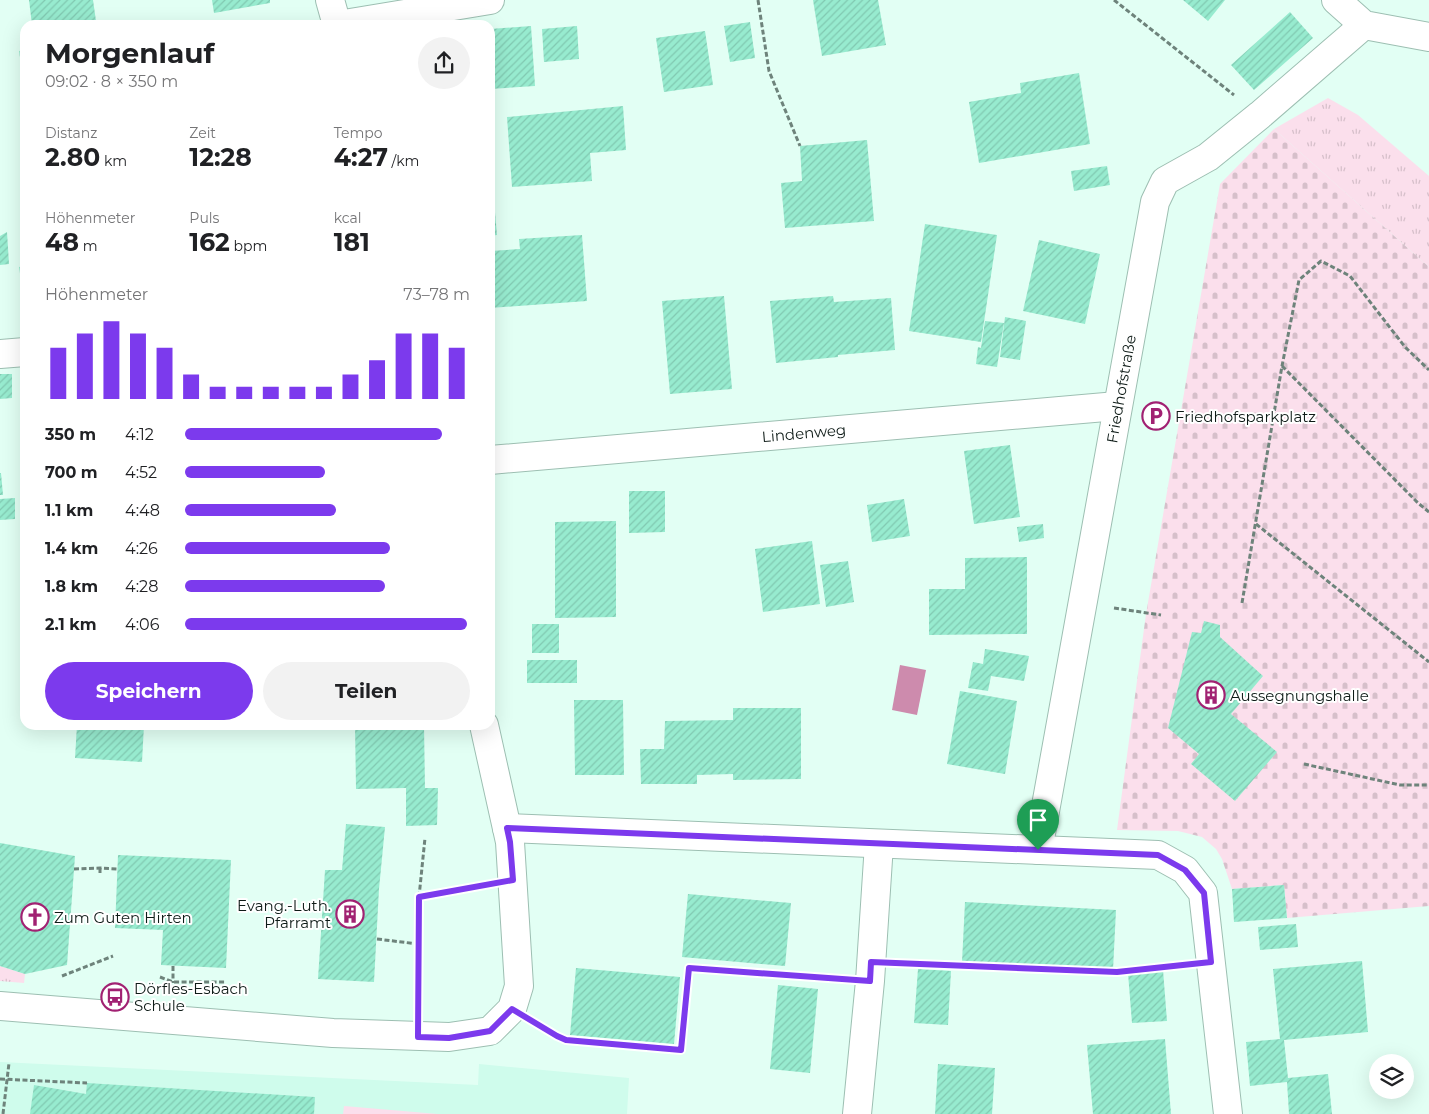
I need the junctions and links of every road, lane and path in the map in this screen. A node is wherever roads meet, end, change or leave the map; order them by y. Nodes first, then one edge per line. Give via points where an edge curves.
1 (330, 0) edge
2 (490, 0) edge
3 (758, 0) edge
4 (1114, 0) edge
5 (1336, 0) edge
6 (336, 20) edge
7 (368, 20) edge
8 (1364, 24) junction
9 (1429, 37) edge
10 (1260, 115) junction
11 (800, 146) dead end
12 (20, 352) edge
13 (0, 354) edge
14 (1282, 366) junction
15 (1429, 370) edge
16 (1117, 406) junction
17 (495, 460) edge
18 (1429, 512) edge
19 (1256, 524) junction
20 (1084, 603) junction
21 (1242, 603) dead end
22 (1162, 615) dead end
23 (1429, 662) edge
24 (485, 730) edge
25 (1304, 764) dead end
26 (1429, 785) edge
27 (507, 828) junction
28 (425, 838) dead end
29 (879, 844) junction
30 (1038, 850) junction
31 (100, 868) junction
32 (74, 869) dead end
33 (118, 869) dead end
34 (100, 874) dead end
35 (513, 880) junction
36 (419, 897) junction
37 (377, 939) dead end
38 (418, 944) junction
39 (1211, 962) junction
40 (173, 966) dead end
41 (871, 972) junction
42 (160, 977) dead end
43 (226, 982) dead end
44 (173, 984) junction
45 (0, 1006) edge
46 (512, 1009) junction
47 (418, 1037) junction
48 (9, 1062) dead end
49 (0, 1079) edge
50 (7, 1079) junction
51 (87, 1083) dead end
52 (3, 1114) edge
53 (857, 1114) edge
54 (1228, 1114) edge

1 - 6 street
2 - 7 street
3 - 11 path via 769,72
4 - 10 path
5 - 8 street
8 - 9 street
8 - 10 street, Friedhofstraße
10 - 16 street, Friedhofstraße via 1208,157 1165,181 1155,202
12 - 13 street
14 - 15 path via 1299,280 1321,261 1350,276 1405,347
14 - 18 path
14 - 19 path
16 - 17 street, Lindenweg
16 - 20 street, Friedhofstraße
19 - 21 path
19 - 23 path
20 - 22 path
20 - 30 street, Friedhofstraße
24 - 27 street
25 - 26 path via 1400,786
27 - 29 street
27 - 35 street
28 - 36 path
29 - 30 street
29 - 41 street
30 - 39 street via 1158,855 1185,870 1204,893
31 - 32 path
31 - 33 path
31 - 34 path
35 - 36 path
35 - 46 street via 519,986
36 - 38 path
37 - 38 path
38 - 47 path
39 - 41 path via 1117,972
39 - 54 street
40 - 44 path
41 - 46 path via 689,968 681,1050 566,1040
41 - 53 street
42 - 44 path
43 - 44 path
45 - 47 street
46 - 47 street via 490,1031 449,1038
48 - 50 path
49 - 50 path
50 - 51 path
50 - 52 path

